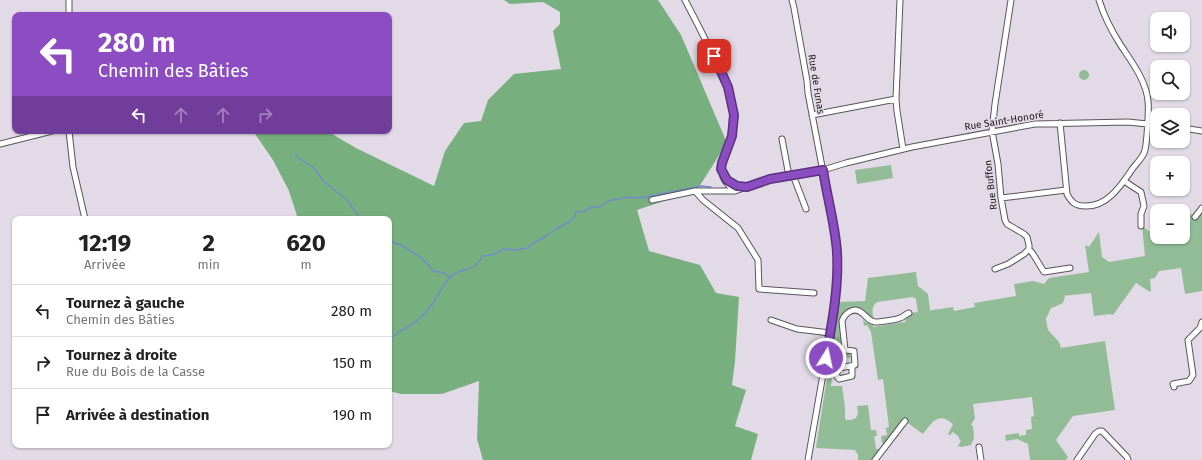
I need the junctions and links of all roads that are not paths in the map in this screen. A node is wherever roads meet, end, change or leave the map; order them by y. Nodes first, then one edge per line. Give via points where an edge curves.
1 (69, 0) edge
2 (685, 0) edge
3 (792, 0) edge
4 (900, 0) edge
5 (1011, 0) edge
6 (1099, 0) edge
7 (69, 12) edge
8 (896, 99) junction
9 (812, 115) junction
10 (1060, 123) junction
11 (1148, 124) junction
12 (1190, 129) edge
13 (992, 131) junction
14 (1202, 131) edge
15 (40, 134) edge
16 (69, 134) edge
17 (782, 139) dead end
18 (0, 144) edge
19 (903, 149) junction
20 (823, 170) junction
21 (791, 176) junction
22 (1124, 181) junction
23 (733, 189) junction
24 (1066, 190) junction
25 (695, 192) junction
26 (1001, 198) junction
27 (652, 200) dead end
28 (1202, 208) edge
29 (806, 209) dead end
30 (84, 216) edge
31 (1195, 218) dead end
32 (1141, 226) dead end
33 (1029, 249) junction
34 (1070, 268) dead end
35 (996, 269) dead end
36 (814, 293) dead end
37 (909, 313) dead end
38 (771, 320) dead end
39 (1202, 322) edge
40 (830, 333) junction
41 (828, 348) junction
42 (845, 350) junction
43 (852, 366) dead end
44 (1174, 387) dead end
45 (905, 421) dead end
46 (979, 447) dead end
47 (808, 460) edge
48 (875, 460) edge
49 (981, 460) edge
50 (1077, 460) edge
51 (1128, 460) edge

1 - 7 street
2 - 23 street via 728,87 734,115 732,136 721,169 724,178
3 - 9 street, Rue de Funas
4 - 8 street
5 - 13 street, Rue Buffon
6 - 11 street via 1110,27 1144,85 1148,102
8 - 9 street
8 - 19 street
9 - 20 street, Rue de Funas
10 - 11 street, Rue Saint-Honoré
10 - 13 street, Rue Saint-Honoré
10 - 24 street
11 - 22 street via 1145,152
12 - 14 street
13 - 19 street, Rue Saint-Honoré
13 - 26 street, Rue Buffon
15 - 18 street
16 - 30 street
17 - 21 street
19 - 20 street, Rue Saint-Honoré
20 - 21 street, Rue Saint-Honoré
20 - 40 street, Rue de Funas via 837,257 836,290
21 - 23 street, Rue Saint-Honoré
21 - 29 street
22 - 24 street via 1109,198 1089,206 1074,204
22 - 32 street via 1141,192 1144,206
23 - 25 street, Rue Saint-Honoré
24 - 26 street
25 - 27 street, Rue Saint-Honoré
25 - 36 street via 738,228 758,260 759,289
26 - 33 street, Rue Buffon via 1006,224 1027,237
28 - 31 street
33 - 34 street, Rue Buffon via 1044,272
33 - 35 street
37 - 42 street via 901,318 874,322 859,311 845,314 842,321
38 - 40 street via 797,329
39 - 44 street via 1200,328 1192,333 1188,340 1193,375 1189,381 1173,384
40 - 41 street, Rue de Funas
41 - 42 street
41 - 47 street, Rue de Funas
42 - 43 street via 854,351 855,365
45 - 48 street
46 - 49 street
50 - 51 street via 1095,434 1102,431

